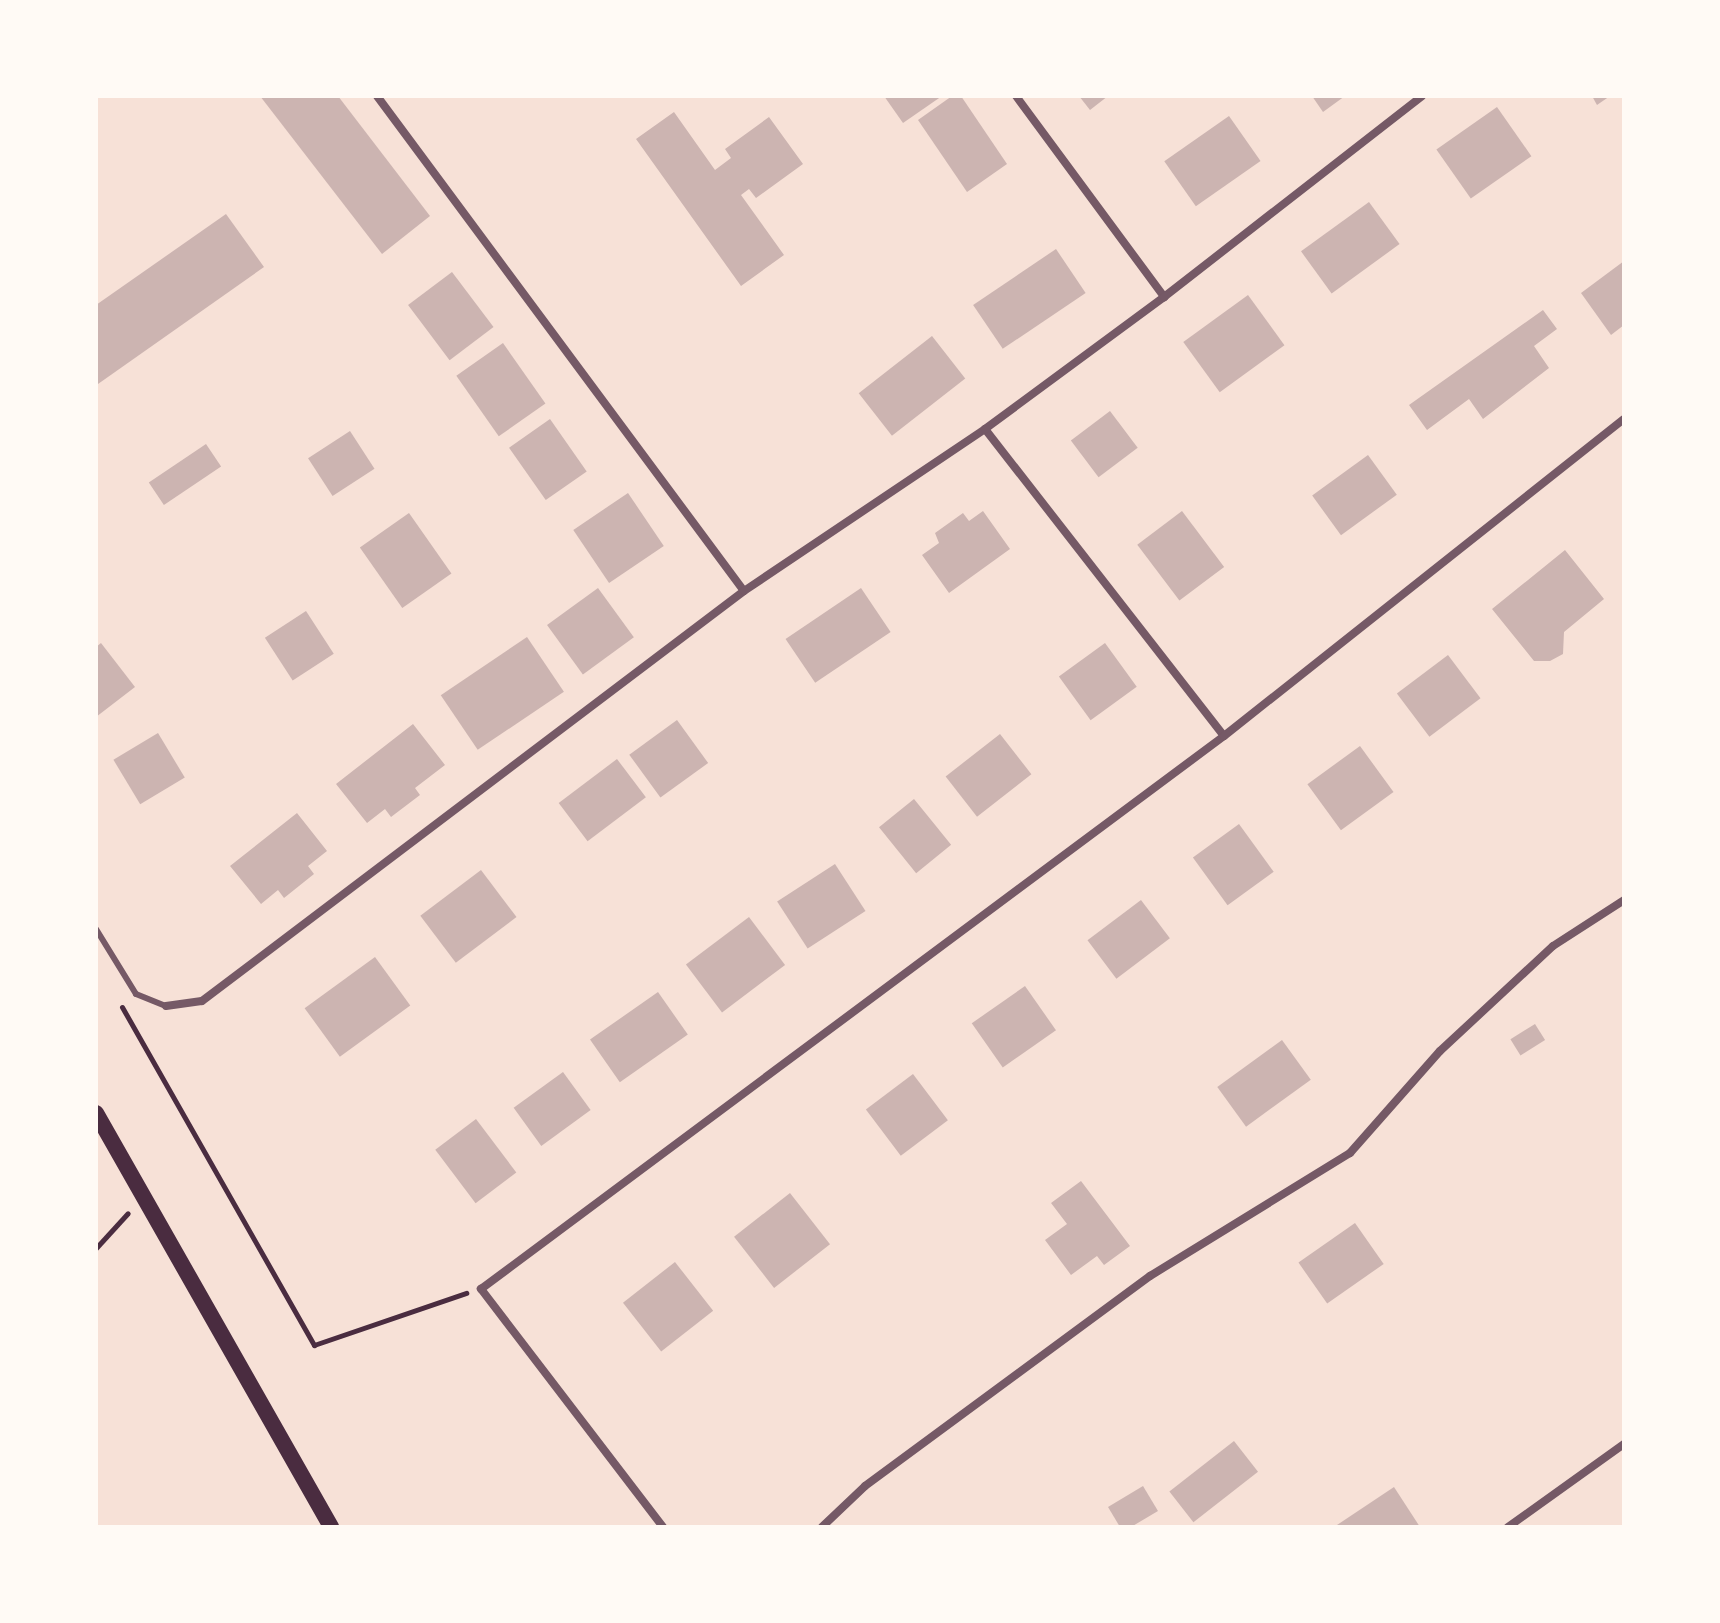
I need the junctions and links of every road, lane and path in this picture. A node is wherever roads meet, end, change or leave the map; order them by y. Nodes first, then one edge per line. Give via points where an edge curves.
1 (377, 96) edge
2 (1016, 96) edge
3 (1422, 96) edge
4 (1164, 297) junction
5 (1624, 419) edge
6 (985, 429) junction
7 (744, 591) junction
8 (1224, 736) junction
9 (1624, 900) edge
10 (96, 929) edge
11 (119, 1001) dead end
12 (166, 1006) joint
13 (96, 1113) edge
14 (143, 1197) junction
15 (96, 1248) edge
16 (481, 1289) junction
17 (1624, 1444) edge
18 (331, 1527) edge
19 (663, 1527) edge
20 (822, 1527) edge
21 (1508, 1527) edge

1 - 7 street
2 - 4 street
3 - 4 street
4 - 6 street
5 - 8 street
6 - 7 street
6 - 8 street
7 - 12 street via 202,1001
8 - 16 street
9 - 20 street via 1530,967 1440,1051 1350,1153 1150,1276 865,1486
10 - 12 lane via 136,994
11 - 16 path via 314,1345
13 - 14 main road
14 - 15 path
14 - 18 main road
16 - 19 street
17 - 21 street

